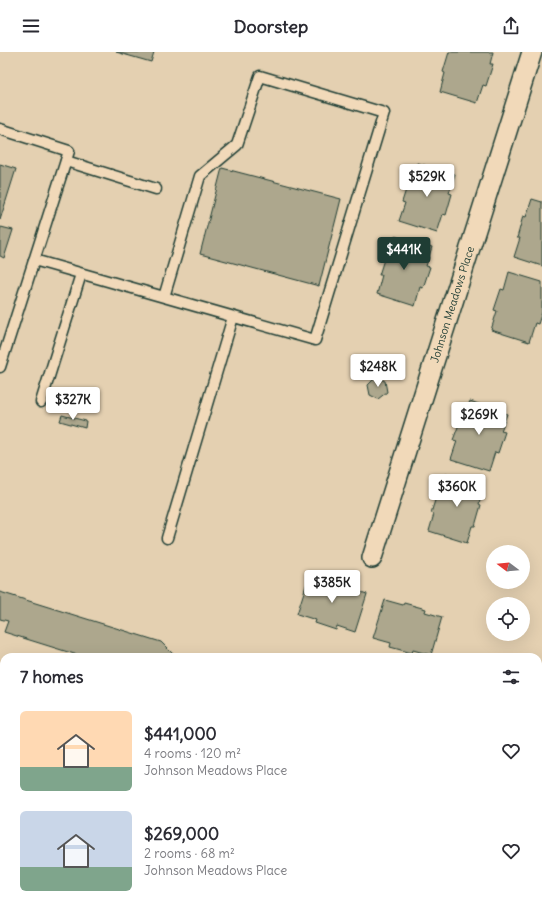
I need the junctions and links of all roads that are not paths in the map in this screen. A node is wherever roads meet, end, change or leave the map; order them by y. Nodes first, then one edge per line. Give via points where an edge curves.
1 (532, 52) edge
2 (0, 130) edge
3 (66, 161) junction
4 (156, 188) dead end
5 (34, 260) junction
6 (81, 274) junction
7 (164, 297) junction
8 (233, 317) junction
9 (0, 367) edge
10 (41, 402) dead end
11 (167, 538) dead end
12 (372, 558) dead end

1 - 12 street, Johnson Meadows Place
2 - 3 lane via 69,151
3 - 4 lane
3 - 5 lane
5 - 6 lane
5 - 9 lane
6 - 7 lane
6 - 10 lane
7 - 8 lane
7 - 8 lane via 200,176 237,145 260,76 384,113 315,340
8 - 11 lane

